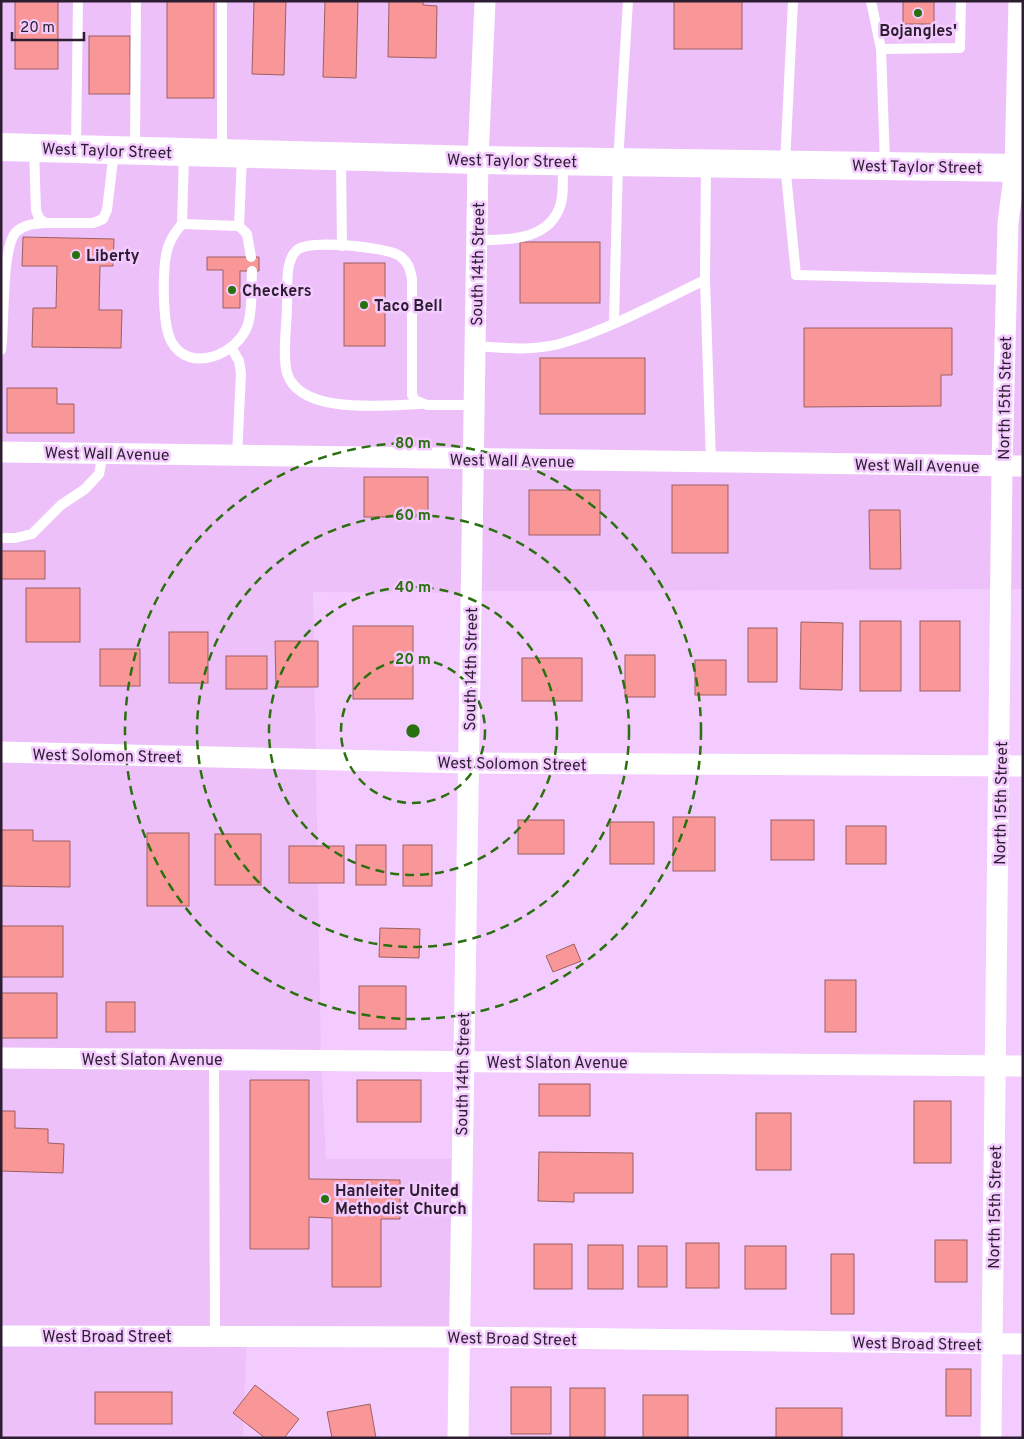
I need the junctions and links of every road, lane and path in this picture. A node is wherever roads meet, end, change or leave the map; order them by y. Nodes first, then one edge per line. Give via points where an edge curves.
1 (78, 1) edge
2 (136, 1) edge
3 (222, 1) edge
4 (485, 1) edge
5 (628, 1) edge
6 (793, 1) edge
7 (871, 1) edge
8 (962, 1) edge
9 (1019, 1) edge
10 (881, 48) junction
11 (1020, 74) edge
12 (1, 147) edge
13 (34, 148) junction
14 (76, 149) junction
15 (125, 150) junction
16 (184, 152) junction
17 (232, 153) junction
18 (341, 156) junction
19 (478, 160) junction
20 (563, 161) junction
21 (618, 162) junction
22 (706, 163) junction
23 (786, 164) junction
24 (885, 166) junction
25 (1019, 168) edge
26 (45, 223) junction
27 (182, 224) junction
28 (239, 226) junction
29 (477, 240) junction
30 (342, 246) junction
31 (251, 257) dead end
32 (252, 271) dead end
33 (3, 280) edge
34 (706, 280) junction
35 (1006, 280) junction
36 (614, 322) junction
37 (475, 346) junction
38 (231, 347) junction
39 (1, 350) edge
40 (420, 404) junction
41 (474, 405) junction
42 (1, 452) edge
43 (103, 453) junction
44 (237, 456) junction
45 (473, 460) junction
46 (710, 462) junction
47 (1013, 466) edge
48 (1, 538) edge
49 (1, 752) edge
50 (468, 763) junction
51 (1000, 766) junction
52 (1023, 766) edge
53 (1, 1058) edge
54 (214, 1060) junction
55 (462, 1062) junction
56 (995, 1066) junction
57 (1023, 1066) edge
58 (1, 1336) edge
59 (215, 1336) junction
60 (458, 1337) junction
61 (992, 1343) junction
62 (1023, 1344) edge
63 (458, 1438) edge
64 (991, 1438) edge

1 - 14 lane
2 - 15 lane
3 - 17 lane
4 - 19 street, South 14th Street
5 - 21 lane
6 - 23 lane
7 - 10 lane
8 - 10 lane via 960,48
9 - 11 street, North 15th Street
10 - 24 lane
11 - 25 street, North 15th Street
12 - 13 main road, West Taylor Street
13 - 14 main road, West Taylor Street
13 - 26 lane via 36,210
14 - 15 main road, West Taylor Street
15 - 16 main road, West Taylor Street
15 - 26 lane via 103,219 93,223
16 - 17 main road, West Taylor Street
16 - 27 lane
17 - 18 main road, West Taylor Street
17 - 28 lane
18 - 19 main road, West Taylor Street
18 - 30 lane
19 - 20 main road, West Taylor Street
19 - 29 street, South 14th Street
20 - 21 main road, West Taylor Street
20 - 29 lane via 559,210 538,232 513,239
21 - 22 main road, West Taylor Street
21 - 36 lane
22 - 23 main road, West Taylor Street
22 - 34 lane
23 - 24 main road, West Taylor Street
23 - 35 lane via 796,275
24 - 25 main road, West Taylor Street
25 - 35 street, North 15th Street via 1008,223
26 - 33 lane via 25,225 15,232
27 - 28 lane
27 - 38 lane via 174,232 165,265 166,326 171,341 192,358 205,359
28 - 31 lane via 247,234
29 - 37 street, South 14th Street
30 - 40 lane via 388,250 410,266 411,383 412,395
30 - 40 lane via 304,246 293,254 288,280 287,374 312,398 349,405
32 - 38 lane via 248,324
33 - 39 lane
34 - 36 lane
34 - 46 lane
35 - 47 street, North 15th Street
36 - 37 lane via 558,344 521,349
37 - 41 street, South 14th Street
38 - 44 lane via 241,373
40 - 41 lane
41 - 45 street, South 14th Street
42 - 43 street, West Wall Avenue
43 - 44 street, West Wall Avenue
43 - 48 lane via 99,474 32,534
44 - 45 street, West Wall Avenue
45 - 46 street, West Wall Avenue
45 - 50 street, South 14th Street
46 - 47 street, West Wall Avenue
47 - 51 street, North 15th Street
49 - 50 street, West Solomon Street
50 - 51 street, West Solomon Street
50 - 55 street, South 14th Street
51 - 52 street, West Solomon Street
51 - 56 street, North 15th Street
53 - 54 street, West Slaton Avenue
54 - 55 street, West Slaton Avenue
54 - 59 lane
55 - 56 street, West Slaton Avenue
55 - 60 street, South 14th Street
56 - 57 street, West Slaton Avenue
56 - 61 street, North 15th Street
58 - 59 street, West Broad Street
59 - 60 street, West Broad Street
60 - 61 street, West Broad Street
60 - 63 street, South 14th Street
61 - 62 street, West Broad Street
61 - 64 street, North 15th Street

